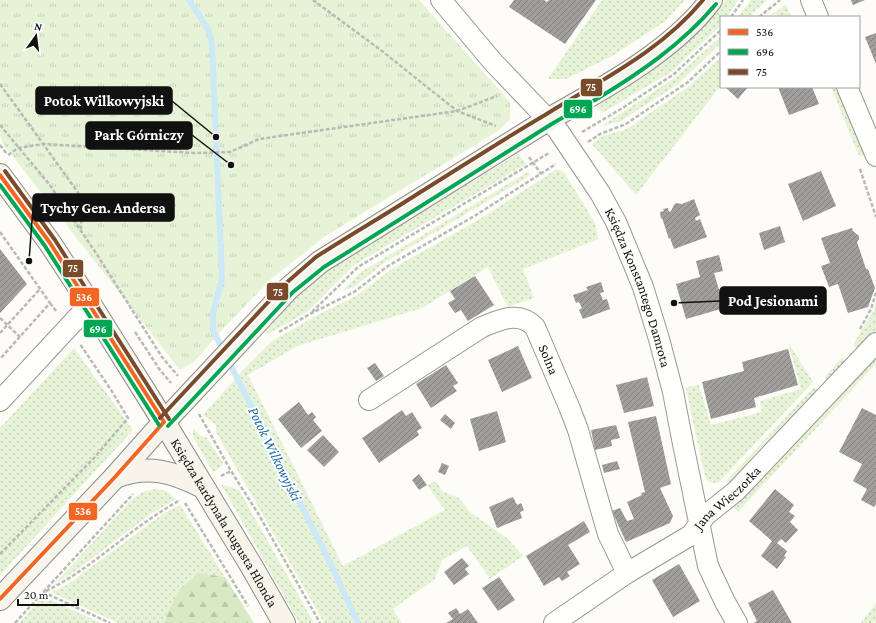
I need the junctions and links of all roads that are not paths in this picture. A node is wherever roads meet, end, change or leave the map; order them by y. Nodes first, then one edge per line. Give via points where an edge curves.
1 (441, 0) edge
2 (711, 0) edge
3 (811, 0) edge
4 (818, 16) edge
5 (847, 88) edge
6 (549, 119) junction
7 (876, 156) edge
8 (0, 175) edge
9 (90, 304) junction
10 (876, 343) edge
11 (369, 400) dead end
12 (0, 401) edge
13 (164, 422) junction
14 (115, 477) junction
15 (203, 486) junction
16 (699, 524) junction
17 (627, 573) junction
18 (0, 599) edge
19 (284, 623) edge
20 (554, 623) edge
21 (737, 623) edge

1 - 6 street, Księdza Konstantego Damrota via 493,62
2 - 6 street via 659,51
3 - 4 street
5 - 7 street
6 - 13 street via 320,262 289,288
6 - 16 street, Księdza Konstantego Damrota via 600,193 616,222 643,287 673,392
8 - 9 street, Księdza kardynała Augusta Hlonda via 50,243
9 - 12 street
9 - 13 street, Księdza kardynała Augusta Hlonda
10 - 16 street, Jana Wieczorka via 736,491 706,515
11 - 17 street, Solna via 482,327 513,317 530,321 535,327 570,409 608,534
13 - 14 street
13 - 15 street, Księdza kardynała Augusta Hlonda
14 - 15 street via 137,470 160,470
14 - 18 street
15 - 19 street, Księdza kardynała Augusta Hlonda
16 - 17 street, Jana Wieczorka via 691,535
16 - 21 street, Księdza Konstantego Damrota via 708,566 724,602
17 - 20 street, Jana Wieczorka

